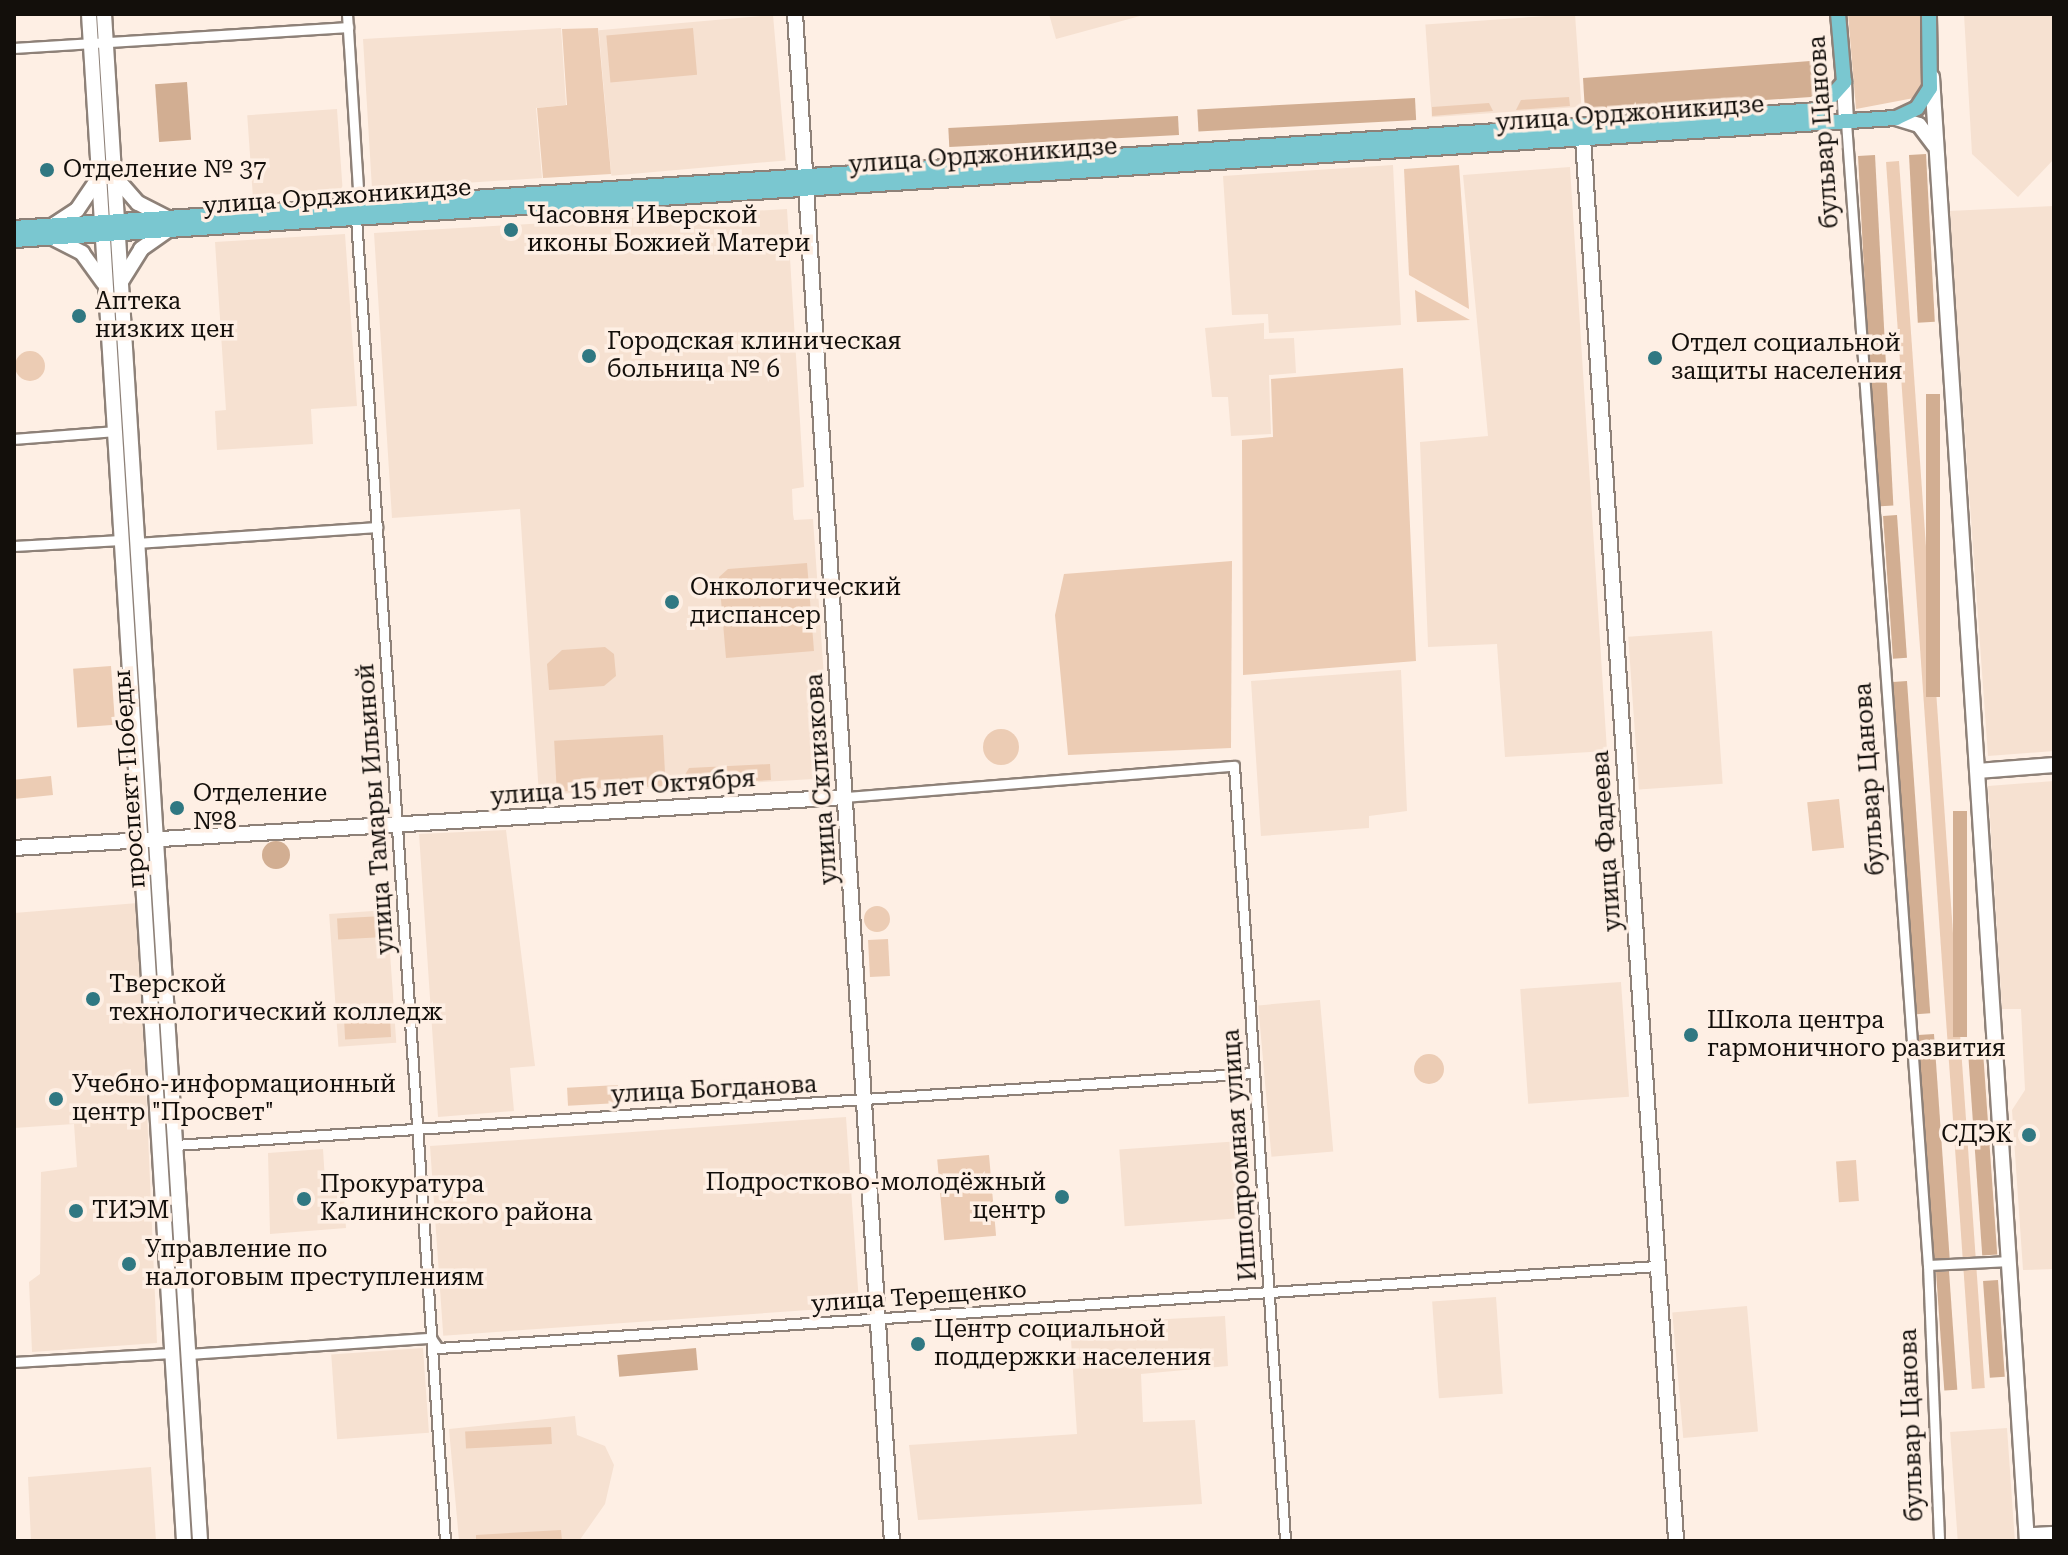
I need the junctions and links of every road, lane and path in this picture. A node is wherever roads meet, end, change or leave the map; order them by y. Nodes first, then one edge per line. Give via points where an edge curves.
1 (89, 14) edge
2 (104, 14) edge
3 (347, 14) edge
4 (795, 14) edge
5 (1838, 14) edge
6 (1929, 14) edge
7 (348, 27) junction
8 (106, 42) junction
9 (90, 43) junction
10 (14, 48) edge
11 (1932, 76) junction
12 (1844, 82) junction
13 (1896, 118) junction
14 (1846, 122) junction
15 (1411, 137) junction
16 (1583, 139) junction
17 (1397, 151) junction
18 (1937, 157) junction
19 (107, 174) junction
20 (806, 183) junction
21 (358, 212) junction
22 (168, 224) junction
23 (14, 228) edge
24 (110, 228) junction
25 (52, 232) junction
26 (14, 240) edge
27 (114, 286) junction
28 (115, 431) junction
29 (14, 439) edge
30 (377, 527) junction
31 (129, 541) junction
32 (14, 546) edge
33 (2054, 765) edge
34 (1234, 766) joint
35 (1978, 771) junction
36 (845, 797) junction
37 (397, 824) junction
38 (156, 839) junction
39 (138, 840) junction
40 (14, 848) edge
41 (1254, 1073) junction
42 (864, 1101) junction
43 (417, 1129) junction
44 (175, 1145) junction
45 (2010, 1261) junction
46 (1928, 1265) junction
47 (1657, 1266) junction
48 (1269, 1293) junction
49 (878, 1320) junction
50 (431, 1338) junction
51 (172, 1353) junction
52 (188, 1354) junction
53 (14, 1362) edge
54 (2054, 1534) edge
55 (2031, 1535) edge
56 (184, 1541) edge
57 (200, 1541) edge
58 (445, 1541) edge
59 (892, 1541) edge
60 (1285, 1541) edge
61 (1676, 1541) edge
62 (1939, 1541) edge

1 - 9 street, проспект Победы
2 - 8 street, проспект Победы
3 - 7 street, улица Тамары Ильиной
4 - 20 street, улица Склизкова
5 - 12 main road, бульвар Цанова
6 - 11 main road
7 - 8 street
7 - 21 street, улица Тамары Ильиной
8 - 9 street
8 - 19 street, проспект Победы
9 - 10 street
9 - 19 street, проспект Победы
11 - 13 main road via 1921,103
11 - 18 street
12 - 14 street, бульвар Цанова
12 - 15 main road, улица Орджоникидзе via 1819,110
13 - 14 main road, улица Орджоникидзе
13 - 18 street via 1924,130
14 - 16 main road, улица Орджоникидзе
14 - 46 street, бульвар Цанова
15 - 17 main road
15 - 20 main road, улица Орджоникидзе
16 - 17 main road, улица Орджоникидзе
16 - 47 street, улица Фадеева
17 - 20 main road, улица Орджоникидзе
18 - 35 street
19 - 22 street
19 - 24 street, проспект Победы
19 - 25 street
20 - 21 main road, улица Орджоникидзе
20 - 36 street, улица Склизкова
21 - 22 main road, улица Орджоникидзе
21 - 30 street, улица Тамары Ильиной
22 - 24 main road, улица Орджоникидзе
22 - 27 street
23 - 25 main road, улица Орджоникидзе
24 - 25 main road, улица Орджоникидзе
24 - 27 street, проспект Победы
25 - 26 main road, улица Орджоникидзе
25 - 27 street
27 - 28 street, проспект Победы
27 - 31 street, проспект Победы
28 - 29 street
28 - 31 street, проспект Победы
30 - 31 street
30 - 37 street, улица Тамары Ильиной
31 - 32 street
31 - 38 street, проспект Победы
31 - 39 street, проспект Победы
33 - 35 street
34 - 36 street, улица 15 лет Октября
34 - 41 street, Ипподромная улица
35 - 45 street
36 - 37 street, улица 15 лет Октября
36 - 42 street, улица Склизкова
37 - 38 street, улица 15 лет Октября
37 - 43 street, улица Тамары Ильиной
38 - 39 street, улица 15 лет Октября
38 - 44 street, проспект Победы
39 - 40 street, улица 15 лет Октября
39 - 51 street, проспект Победы
41 - 42 street, улица Богданова
41 - 48 street, Ипподромная улица
42 - 43 street, улица Богданова
42 - 49 street, улица Склизкова
43 - 44 street, улица Богданова
43 - 50 street, улица Тамары Ильиной
44 - 52 street, проспект Победы
45 - 46 street
45 - 55 street
46 - 62 street, бульвар Цанова
47 - 48 street, улица Терещенко
47 - 61 street, улица Фадеева
48 - 49 street, улица Терещенко
48 - 60 street, Ипподромная улица
49 - 50 street, улица Терещенко via 438,1348
49 - 59 street, улица Склизкова
50 - 52 street, улица Терещенко
50 - 58 street, улица Тамары Ильиной
51 - 53 street
51 - 56 street, проспект Победы
52 - 57 street, проспект Победы
54 - 55 street

